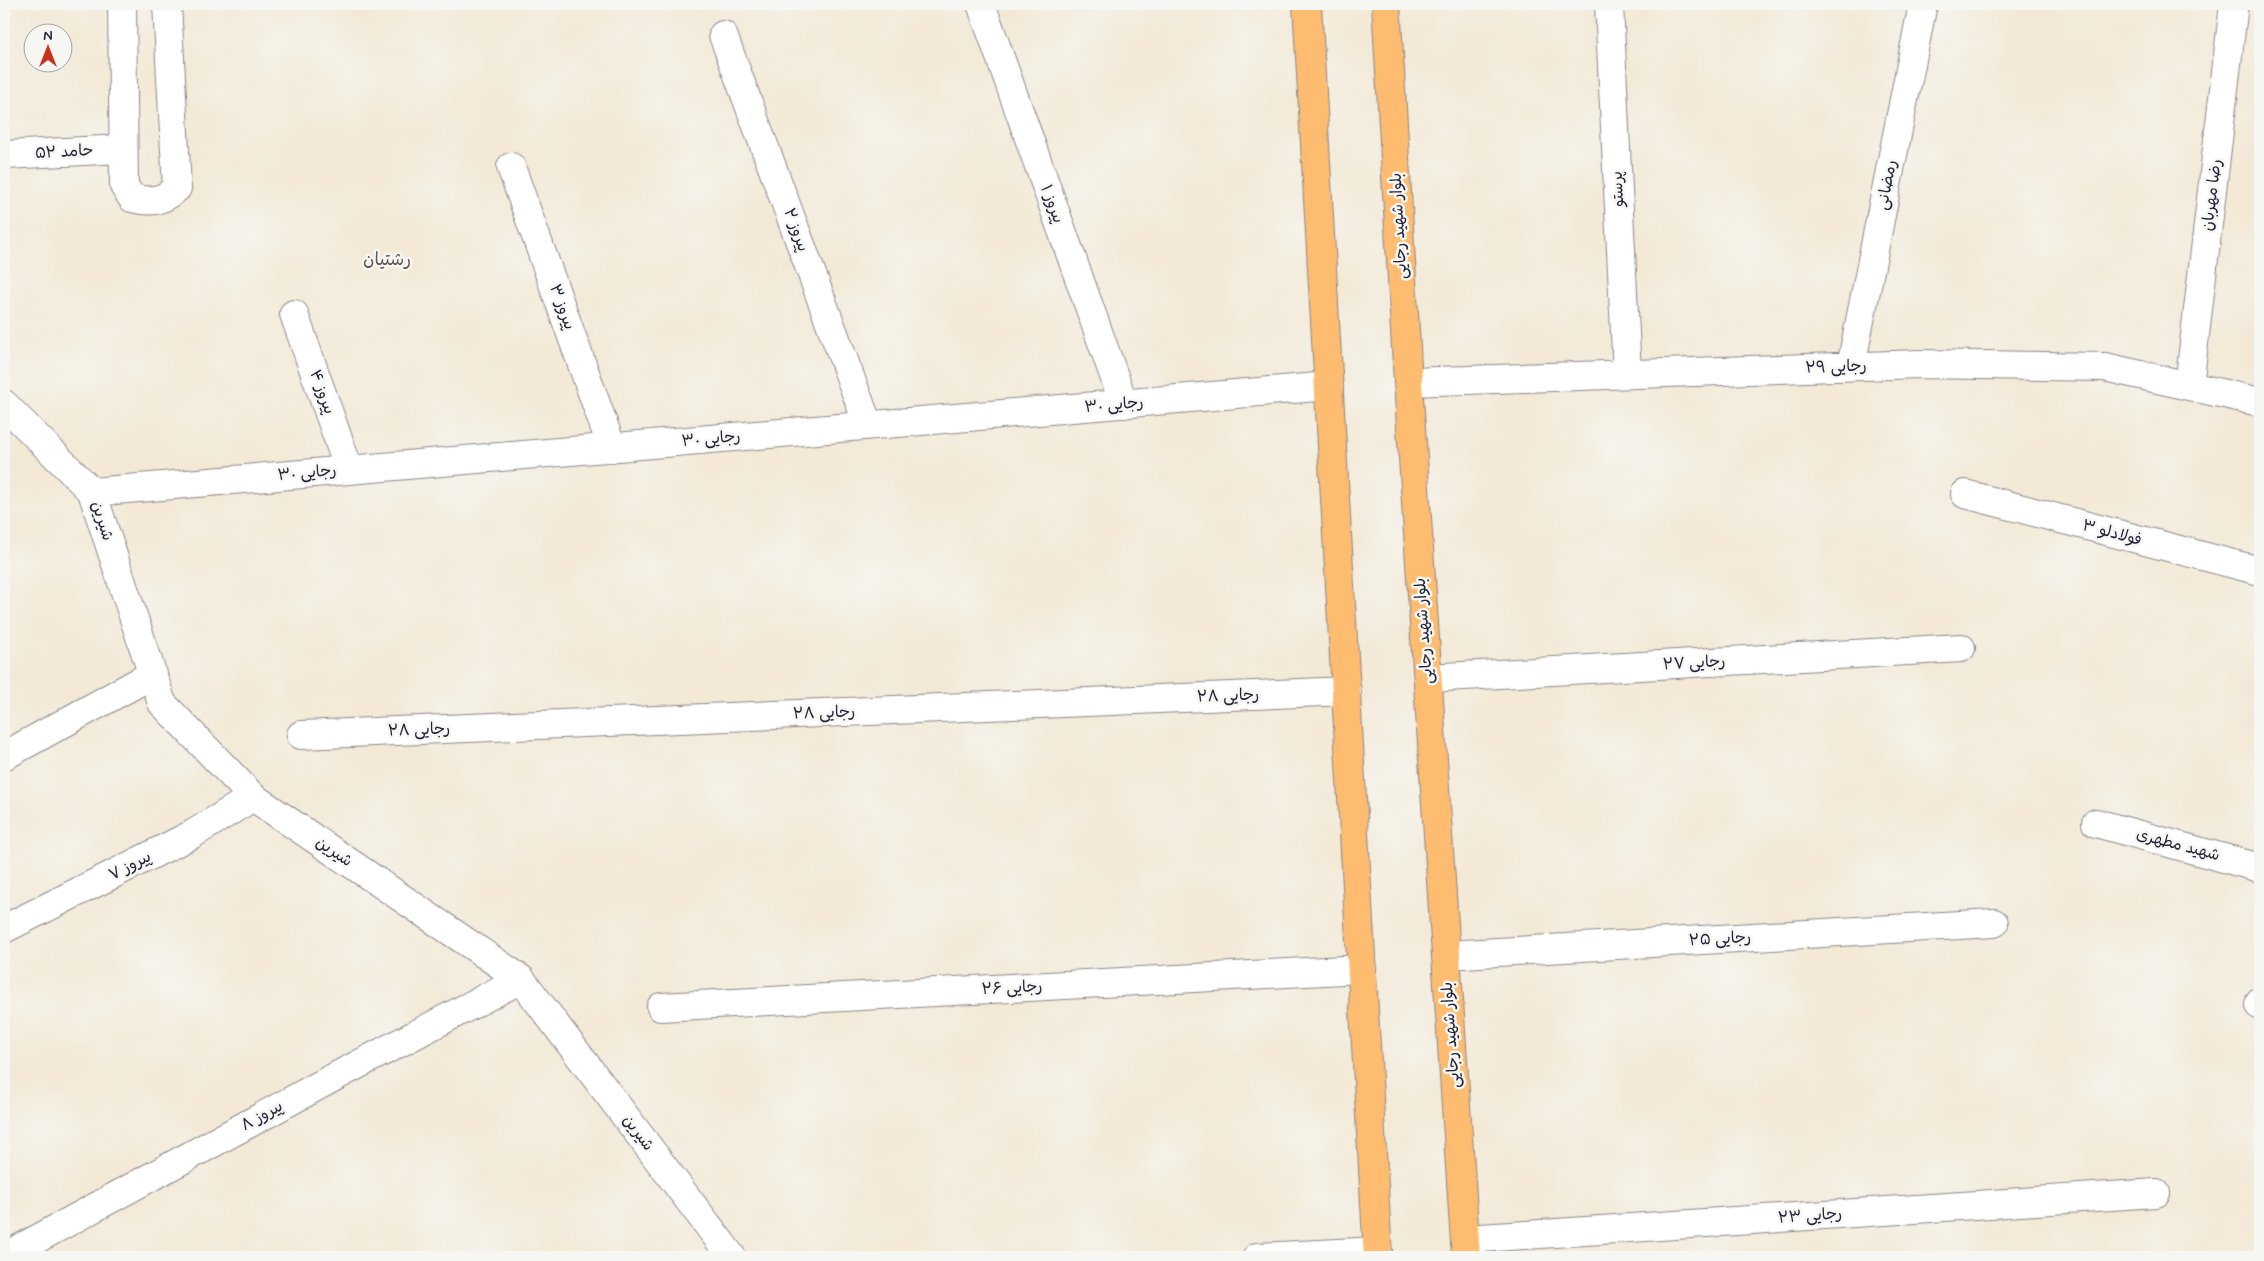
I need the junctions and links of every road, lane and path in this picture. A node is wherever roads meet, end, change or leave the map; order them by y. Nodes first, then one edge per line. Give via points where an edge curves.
1 (122, 4) edge
2 (167, 4) edge
3 (981, 4) edge
4 (1307, 4) edge
5 (1386, 4) edge
6 (1609, 4) edge
7 (1923, 4) edge
8 (2234, 4) edge
9 (723, 36) dead end
10 (124, 149) junction
11 (4, 155) edge
12 (512, 167) dead end
13 (294, 314) dead end
14 (1852, 366) junction
15 (1627, 374) junction
16 (1408, 382) junction
17 (1330, 386) junction
18 (2189, 386) junction
19 (2260, 402) edge
20 (4, 404) edge
21 (1124, 404) junction
22 (868, 426) junction
23 (612, 448) junction
24 (349, 470) junction
25 (92, 492) junction
26 (1965, 494) dead end
27 (2260, 571) edge
28 (1961, 648) dead end
29 (153, 674) junction
30 (1428, 678) junction
31 (1347, 691) junction
32 (301, 735) dead end
33 (4, 756) edge
34 (253, 797) junction
35 (2096, 823) dead end
36 (2260, 868) edge
37 (1994, 923) dead end
38 (4, 929) edge
39 (1446, 955) junction
40 (1362, 969) junction
41 (521, 979) junction
42 (661, 1007) dead end
43 (2156, 1193) dead end
44 (1465, 1248) edge
45 (1378, 1254) edge
46 (4, 1257) edge
47 (732, 1257) edge
48 (1257, 1257) edge

1 - 10 street
2 - 10 street via 177,188 167,198 147,202 132,198 124,186
3 - 21 street, پیروز ۱
4 - 17 main road
5 - 16 main road, بلوار شهید رجایی
6 - 15 street, پرستو
7 - 14 street, رمضانی
8 - 18 street, رضا مهربان
9 - 22 street, پیروز ۲
10 - 11 street, حامد ۵۲
12 - 23 street, پیروز ۳
13 - 24 street, پیروز ۴
14 - 15 street, رجایی ۲۹
14 - 18 street, رجایی ۲۹ via 2105,367
15 - 16 street, رجایی ۲۹
16 - 30 main road, بلوار شهید رجایی
17 - 21 street, رجایی ۳۰
17 - 31 main road
18 - 19 street, رجایی ۲۹
20 - 25 street, شیرین
21 - 22 street, رجایی ۳۰
22 - 23 street, رجایی ۳۰
23 - 24 street, رجایی ۳۰
24 - 25 street, رجایی ۳۰
25 - 29 street, شیرین
26 - 27 street, فولادلو ۳
28 - 30 street, رجایی ۲۷
29 - 33 street
29 - 34 street, شیرین via 162,703
30 - 39 main road, بلوار شهید رجایی
31 - 32 street, رجایی ۲۸
31 - 40 main road
34 - 38 street, پیروز ۷ via 193,834
34 - 41 street, شیرین
35 - 36 street, شهید مطهری
37 - 39 street, رجایی ۲۵
39 - 44 main road, بلوار شهید رجایی
40 - 42 street, رجایی ۲۶
40 - 45 main road
41 - 46 street, پیروز ۸ via 326,1081
41 - 47 street, شیرین
43 - 44 street, رجایی ۲۳
45 - 48 street

